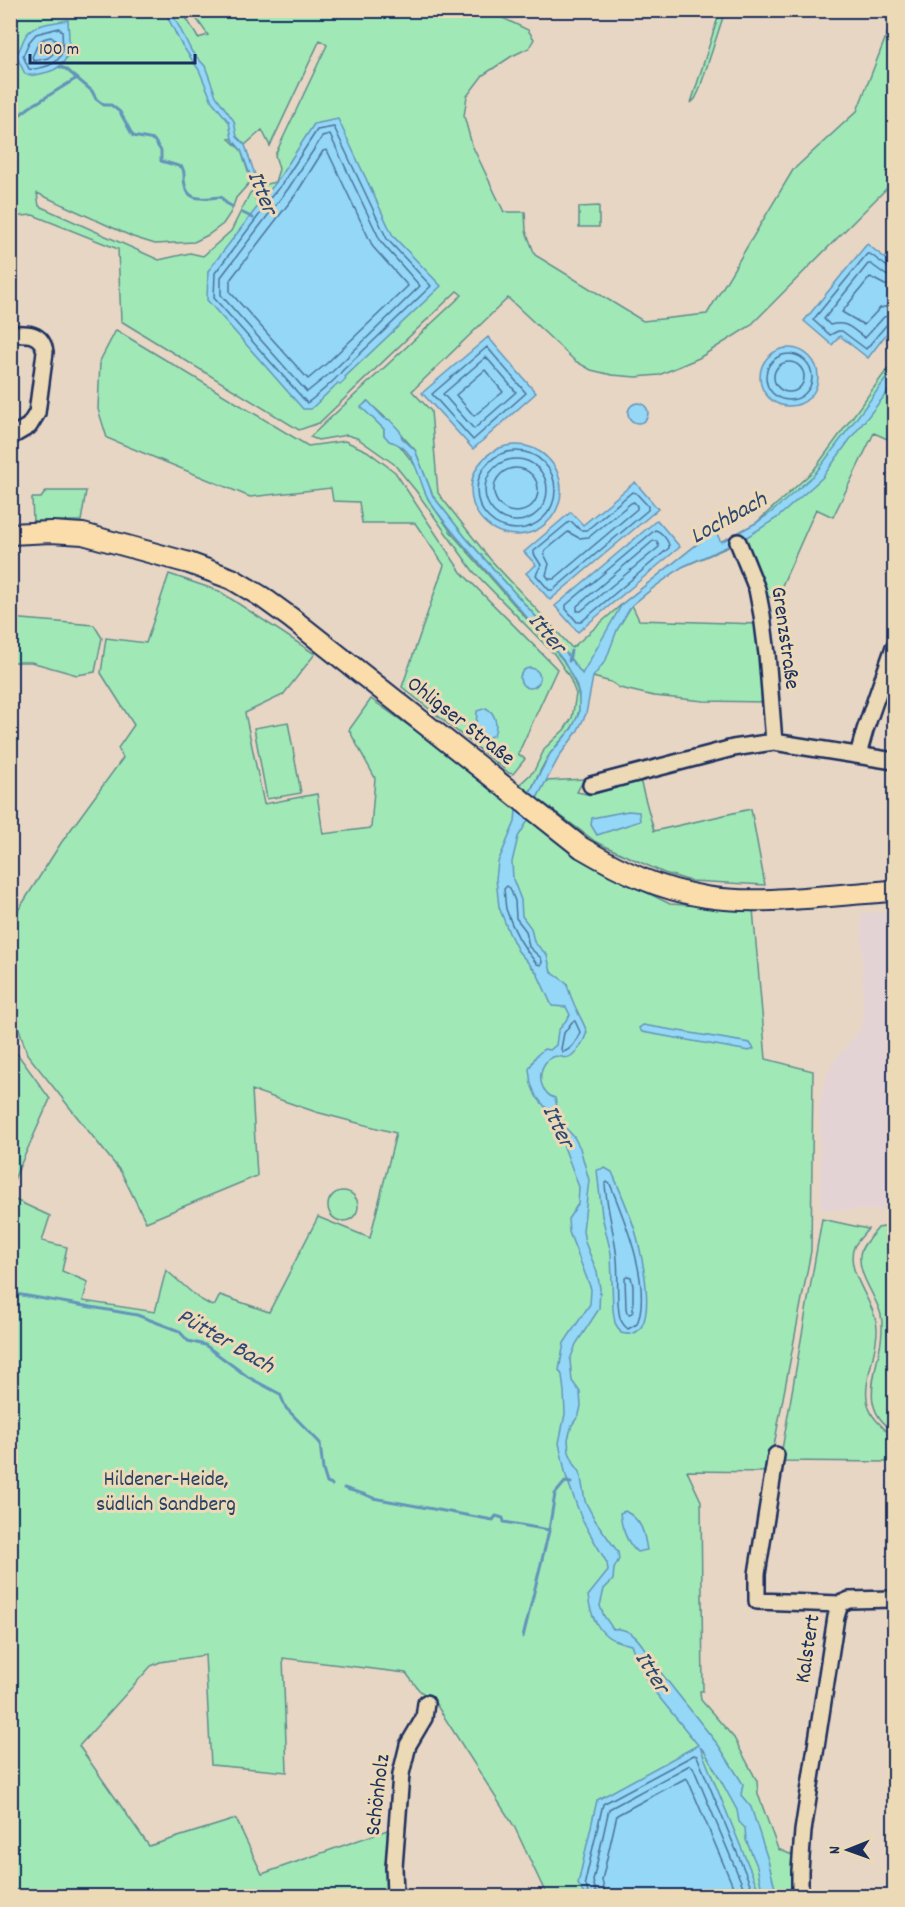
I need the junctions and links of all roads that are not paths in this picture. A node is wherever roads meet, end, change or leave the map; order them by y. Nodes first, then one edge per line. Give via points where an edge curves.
1 (10, 334) edge
2 (10, 437) edge
3 (10, 534) edge
4 (738, 542) dead end
5 (894, 647) edge
6 (774, 742) junction
7 (858, 755) junction
8 (894, 761) edge
9 (591, 785) dead end
10 (894, 891) edge
11 (776, 1455) dead end
12 (894, 1599) edge
13 (840, 1604) junction
14 (426, 1703) dead end
15 (395, 1896) edge
16 (800, 1896) edge

1 - 2 street via 36,336 45,352 37,413 29,426
3 - 10 main road, Ohligser Straße via 83,534 189,562 232,579 291,618 539,815 617,869 663,887 732,898 782,899
4 - 6 street, Grenzstraße via 757,589 762,615
5 - 7 street
6 - 7 street
6 - 9 street via 733,748
7 - 8 street
11 - 13 street, Kalstert via 757,1574 757,1602
12 - 13 street via 849,1600
13 - 16 street, Kalstert via 803,1831
14 - 15 street, Schönholz via 423,1718 408,1745 401,1774

